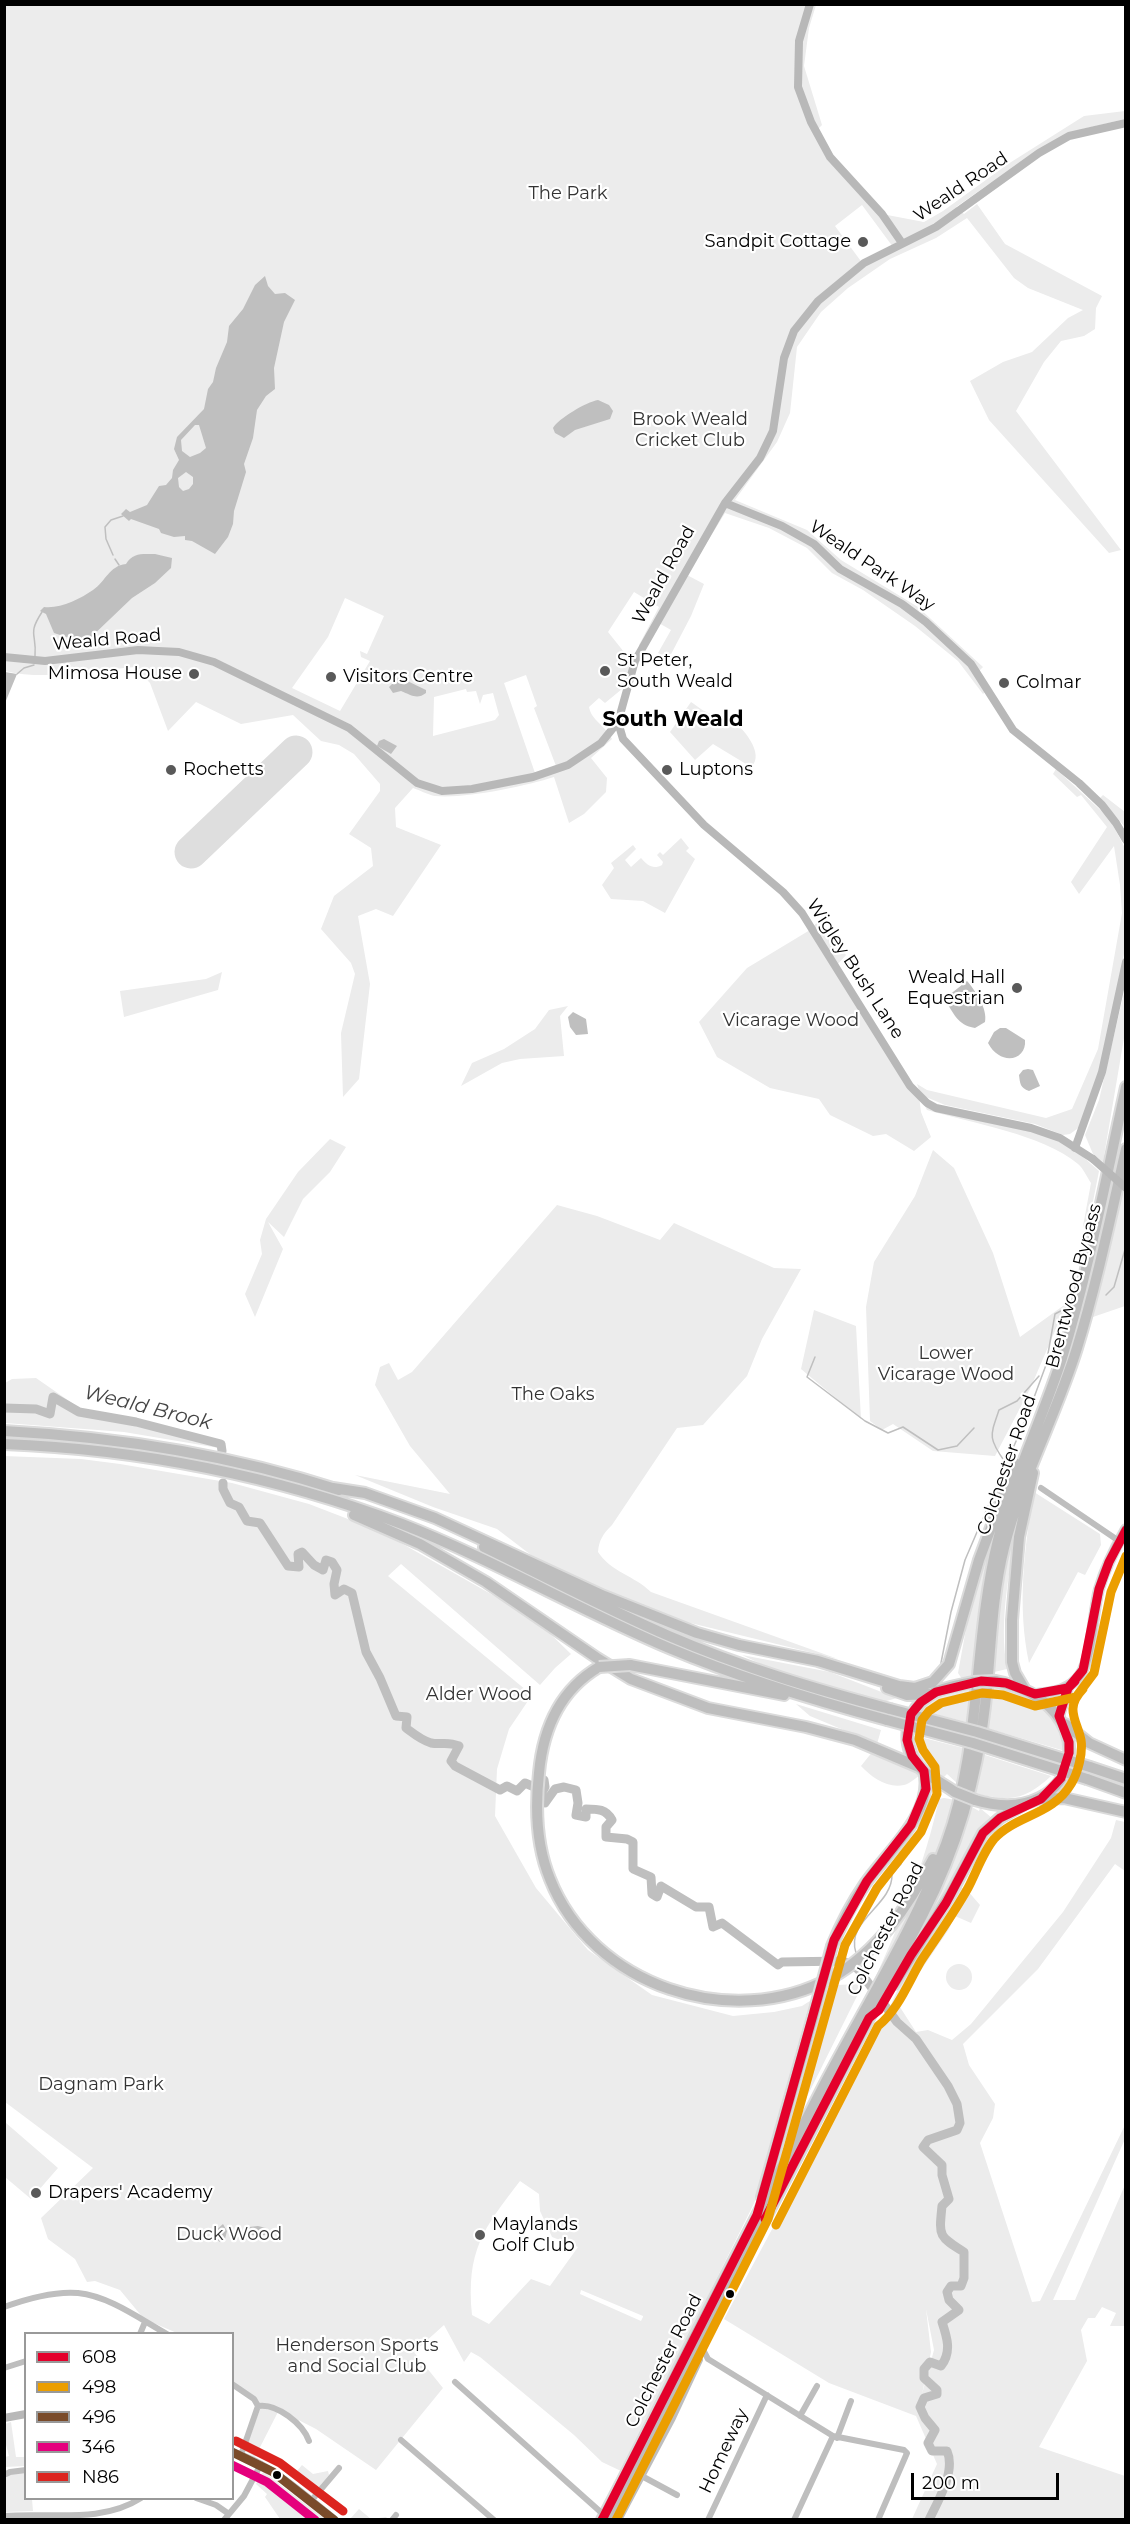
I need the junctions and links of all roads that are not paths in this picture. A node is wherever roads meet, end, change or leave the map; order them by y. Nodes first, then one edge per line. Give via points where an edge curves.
1 (810, 4) edge
2 (1125, 123) edge
3 (902, 243) junction
4 (725, 503) junction
5 (4, 657) edge
6 (618, 722) junction
7 (621, 736) junction
8 (606, 737) junction
9 (1125, 840) edge
10 (1125, 962) edge
11 (1125, 1087) edge
12 (1075, 1148) junction
13 (1125, 1149) edge
14 (1125, 1188) edge
15 (1055, 1378) junction
16 (4, 1431) edge
17 (4, 1444) edge
18 (1032, 1462) junction
19 (333, 1488) junction
20 (1041, 1488) dead end
21 (331, 1501) junction
22 (1125, 1529) edge
23 (1119, 1541) junction
24 (573, 1591) junction
25 (962, 1622) junction
26 (697, 1633) junction
27 (857, 1673) junction
28 (1068, 1688) junction
29 (1030, 1692) junction
30 (794, 1693) junction
31 (934, 1693) junction
32 (888, 1715) junction
33 (1061, 1719) junction
34 (1125, 1760) edge
35 (922, 1770) junction
36 (1125, 1779) edge
37 (1125, 1793) edge
38 (957, 1797) junction
39 (1041, 1799) junction
40 (1023, 1805) junction
41 (1125, 1812) edge
42 (882, 1991) junction
43 (875, 2005) junction
44 (757, 2215) junction
45 (4, 2307) edge
46 (145, 2322) junction
47 (141, 2332) edge
48 (163, 2332) edge
49 (701, 2347) junction
50 (703, 2360) junction
51 (24, 2362) edge
52 (688, 2367) junction
53 (4, 2368) edge
54 (455, 2382) dead end
55 (234, 2385) edge
56 (817, 2386) dead end
57 (767, 2395) junction
58 (851, 2401) dead end
59 (258, 2406) junction
60 (24, 2414) edge
61 (800, 2416) junction
62 (4, 2418) edge
63 (835, 2437) junction
64 (401, 2440) dead end
65 (309, 2441) dead end
66 (237, 2453) edge
67 (261, 2464) junction
68 (339, 2468) dead end
69 (24, 2470) edge
70 (638, 2474) junction
71 (4, 2475) edge
72 (677, 2495) dead end
73 (139, 2500) edge
74 (199, 2500) edge
75 (311, 2501) junction
76 (4, 2516) edge
77 (227, 2517) edge
78 (606, 2518) edge
79 (335, 2520) edge
80 (494, 2520) edge
81 (619, 2520) edge
82 (708, 2520) edge
83 (794, 2520) edge
84 (878, 2520) edge

1 - 3 street via 799,41 798,87 811,122 830,157 880,212
2 - 3 street, Weald Road via 1070,136 1039,153 936,227
3 - 4 street, Weald Road via 864,263 819,301 794,331 784,358 773,431 760,458
4 - 6 street, Weald Road via 635,661
4 - 9 street, Weald Park Way via 812,543 840,569 926,622 970,664 1012,730 1102,805
5 - 8 street, Weald Road via 45,661 138,650 179,652 214,662 349,728 417,783 442,791 545,774 568,765
6 - 7 street
6 - 8 street, Weald Road
7 - 8 street
7 - 12 street, Wigley Bush Lane via 704,825 802,913 910,1086 927,1103 1031,1128
10 - 12 street via 1101,1072
11 - 15 highway, Brentwood Bypass via 1091,1254
12 - 14 street, Wigley Bush Lane, bridge
13 - 18 highway, Brentwood Bypass via 1077,1348
15 - 25 highway via 994,1515
15 - 38 highway, Colchester Road via 1011,1496 994,1557 974,1724
16 - 19 highway via 158,1447
17 - 21 highway via 168,1461
18 - 29 highway via 1033,1477 1019,1538 1012,1620 1012,1662 1015,1673
18 - 42 highway, Colchester Road via 1013,1514 998,1576 983,1727 966,1813 937,1888
19 - 24 highway via 460,1536
19 - 26 highway via 365,1493 435,1518 604,1596
20 - 23 street
21 - 30 highway via 475,1555 669,1648
21 - 35 highway via 346,1512 420,1544 486,1582 631,1679 708,1708 806,1727 884,1751
22 - 23 main road
23 - 28 main road via 1099,1589 1086,1662
24 - 26 highway
24 - 32 highway via 724,1658
25 - 27 highway via 949,1664 929,1684 905,1687
25 - 31 highway via 955,1666
26 - 27 highway
27 - 31 highway via 907,1695
28 - 29 main road
28 - 33 main road
29 - 31 highway, bridge via 995,1681 974,1682
29 - 33 highway
30 - 32 highway
30 - 38 highway, bridge via 780,1696 630,1665 599,1667 567,1694 549,1723 540,1758 536,1816 542,1857 561,1903 582,1934 608,1956 674,1992 741,2002 794,1993 831,1978 866,1953 893,1924 942,1844
31 - 35 highway via 915,1708 908,1726 908,1746
32 - 36 highway, bridge via 977,1732
32 - 37 highway, bridge
33 - 34 highway via 1089,1743
33 - 39 highway via 1070,1742 1066,1765 1057,1784
35 - 38 highway
35 - 44 highway, bridge via 926,1789 911,1825 859,1893 832,1946
38 - 40 highway, bridge
38 - 42 highway, Colchester Road via 931,1880
39 - 40 highway
39 - 41 highway via 1064,1798
40 - 42 highway via 983,1833 950,1895
42 - 43 highway, Colchester Road
43 - 44 highway, Colchester Road
43 - 49 highway, Colchester Road
44 - 78 highway, Colchester Road
45 - 46 street via 76,2292
46 - 47 street
46 - 48 street
49 - 50 street
49 - 52 highway, Colchester Road
50 - 52 street
50 - 57 street
50 - 70 street, Colchester Road
51 - 53 street
52 - 70 highway, Colchester Road
54 - 78 street
55 - 59 street
56 - 61 street
57 - 61 street
57 - 82 street, Homeway
58 - 63 street
59 - 65 street via 272,2407 287,2416
59 - 66 street
60 - 62 street
61 - 63 street
63 - 83 street
63 - 84 street via 907,2453
64 - 80 street
66 - 67 street
67 - 75 street
67 - 77 street
68 - 75 street
69 - 71 street
70 - 72 street
70 - 78 highway, Colchester Road
70 - 81 street, Colchester Road
73 - 76 street via 104,2515
74 - 77 street via 216,2505
75 - 79 street

